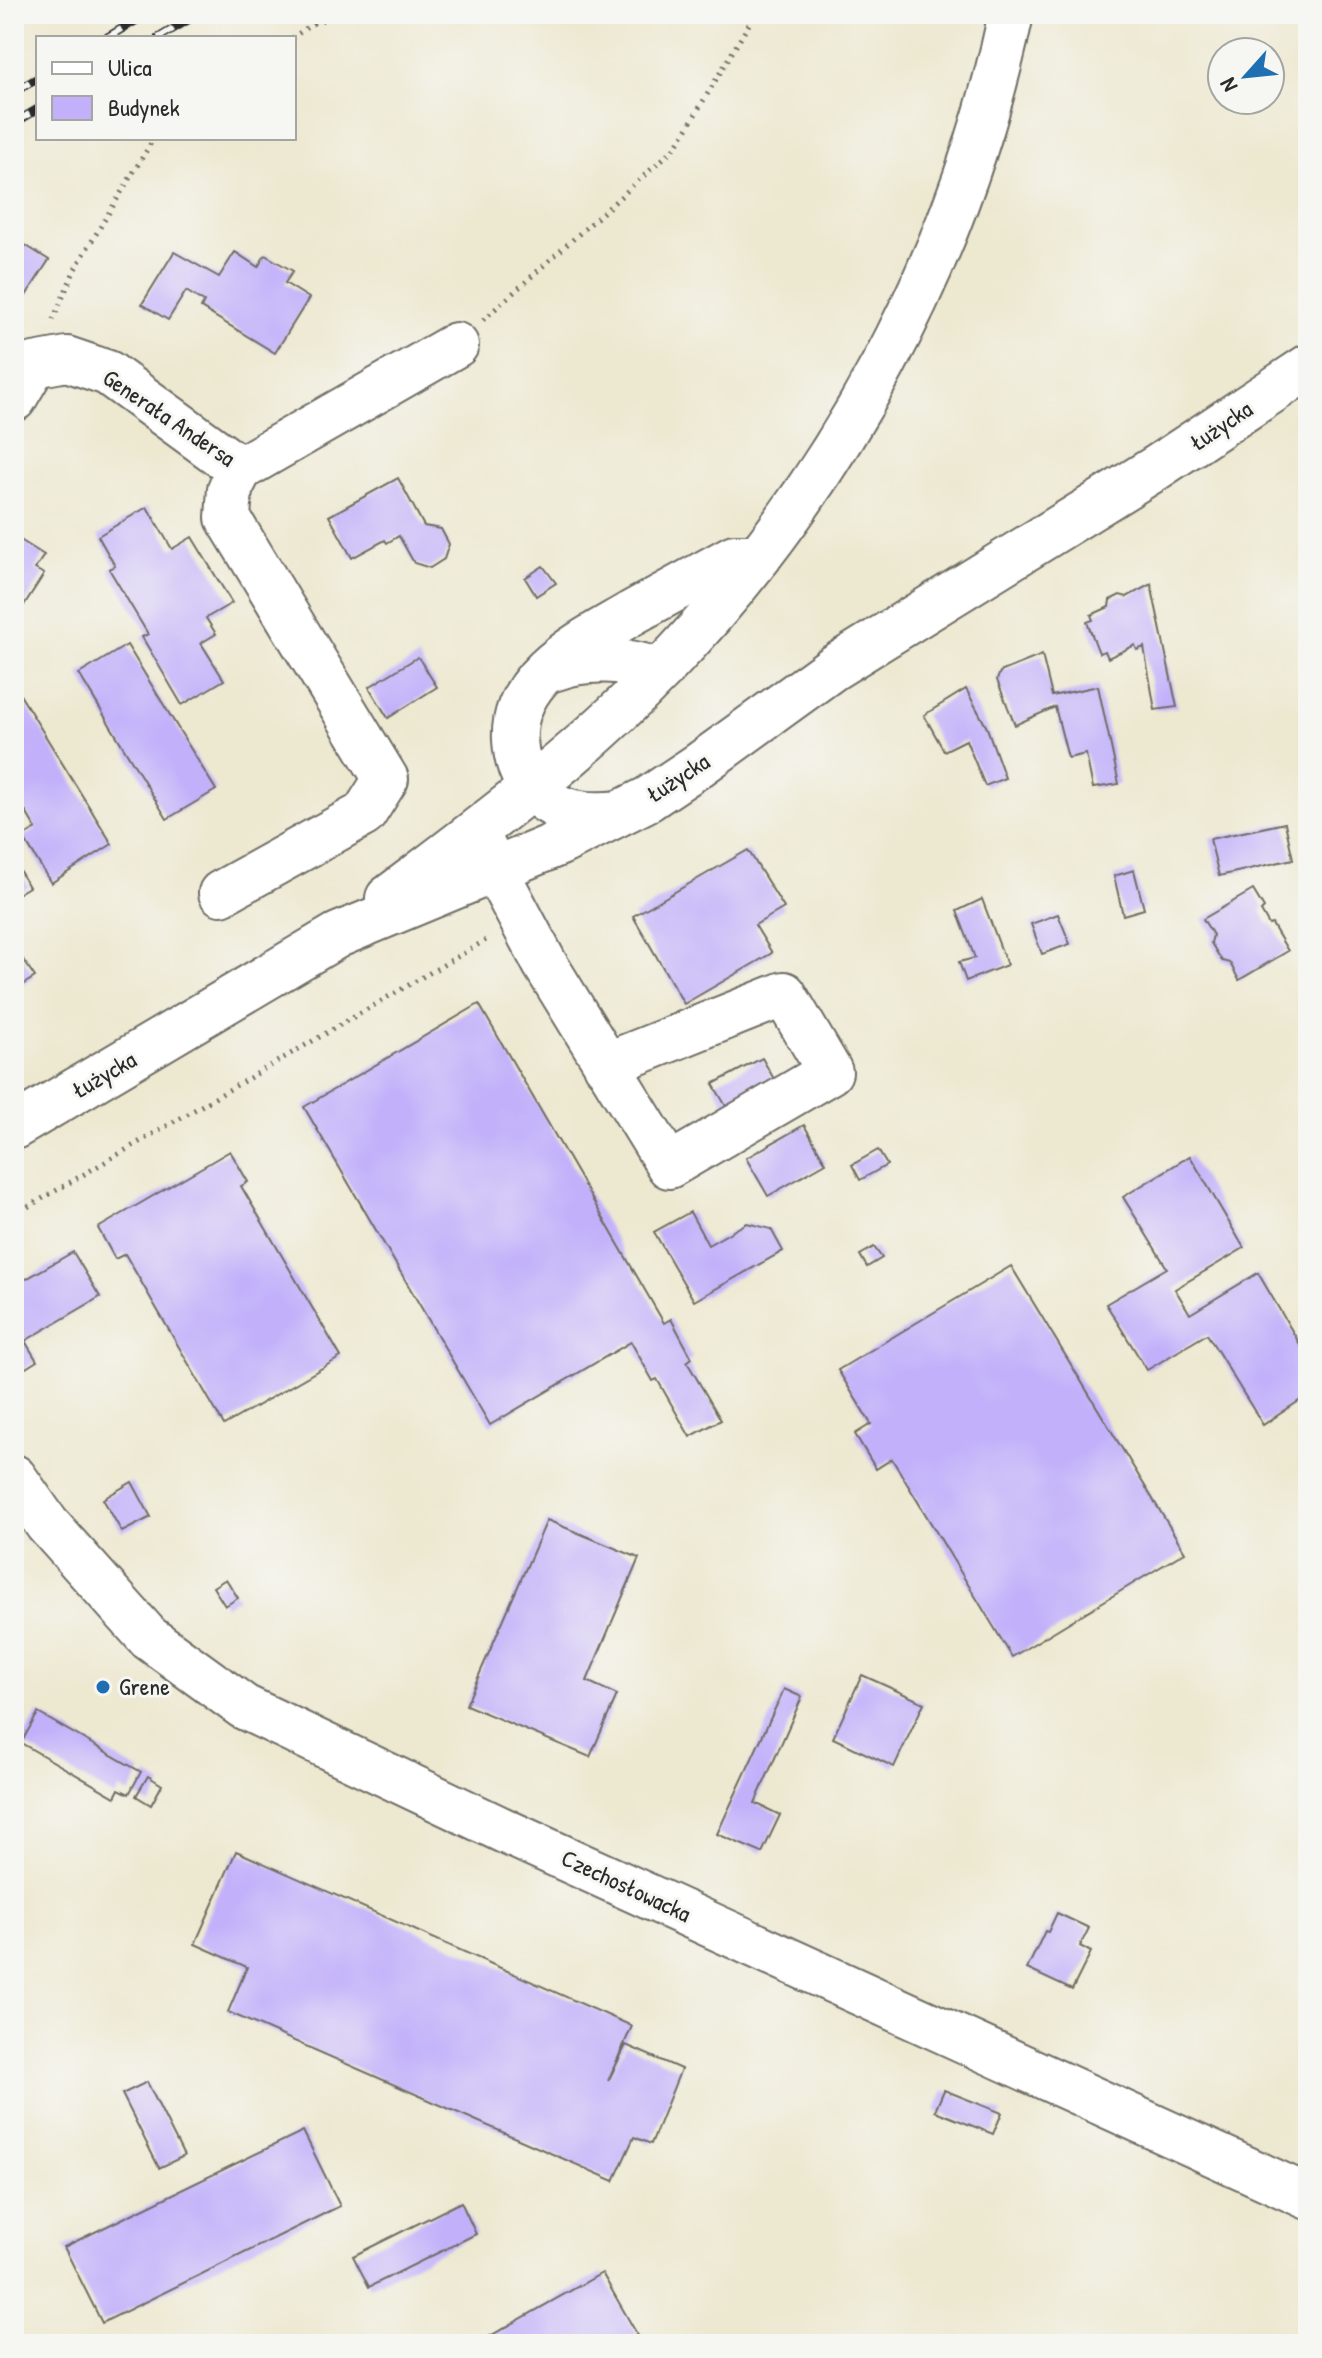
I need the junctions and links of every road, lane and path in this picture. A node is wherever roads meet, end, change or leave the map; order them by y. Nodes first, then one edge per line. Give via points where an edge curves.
1 (321, 14) edge
2 (347, 14) edge
3 (755, 14) edge
4 (1011, 14) edge
5 (312, 24) junction
6 (295, 36) edge
7 (153, 140) edge
8 (456, 345) joint
9 (1308, 367) edge
10 (24, 382) edge
11 (240, 469) junction
12 (759, 557) junction
13 (660, 671) junction
14 (540, 677) junction
15 (531, 787) junction
16 (619, 813) junction
17 (475, 833) junction
18 (497, 870) junction
19 (221, 893) dead end
20 (522, 918) junction
21 (338, 935) junction
22 (606, 1065) junction
23 (14, 1127) edge
24 (14, 1215) edge
25 (14, 1477) edge
26 (1308, 2197) edge

1 - 5 path
2 - 5 path
3 - 8 path via 676,147
4 - 12 street via 974,151 918,297 859,410
5 - 6 path
7 - 10 path via 75,269
8 - 11 street, Generała Andersa
9 - 16 street, Łużycka via 833,668 699,765
10 - 11 street, Generała Andersa via 67,359 108,373
11 - 19 street via 230,489 228,518 386,779 364,814
12 - 13 street
12 - 14 street via 734,557 584,641
13 - 14 street via 640,664 592,661 562,666
13 - 15 street
14 - 15 street via 522,701 515,725 519,765
15 - 16 street via 569,812
15 - 17 street
16 - 18 street, Łużycka
17 - 18 street
17 - 21 street
18 - 20 street
18 - 21 street, Łużycka
20 - 22 street
20 - 24 path
21 - 23 street, Łużycka
22 - 22 street via 669,1166 830,1072 784,994
25 - 26 street, Czechosłowacka via 47,1524 149,1638 244,1707

